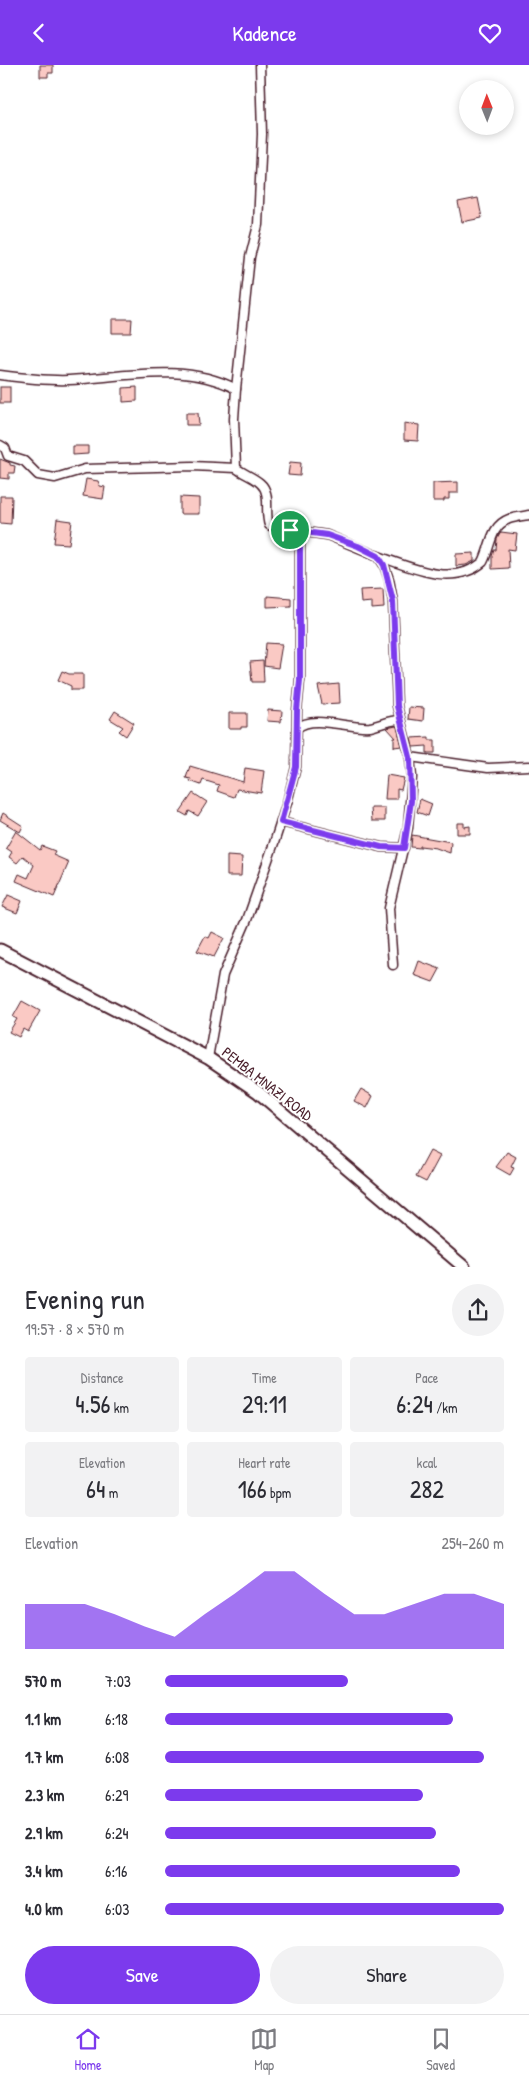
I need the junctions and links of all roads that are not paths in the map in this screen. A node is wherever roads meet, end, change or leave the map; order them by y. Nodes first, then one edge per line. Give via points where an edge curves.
1 (260, 65) edge
2 (0, 375) edge
3 (236, 389) junction
4 (0, 445) edge
5 (236, 468) junction
6 (529, 515) edge
7 (290, 530) junction
8 (378, 556) junction
9 (400, 720) junction
10 (297, 728) junction
11 (410, 757) junction
12 (529, 766) edge
13 (281, 822) junction
14 (404, 848) junction
15 (0, 950) edge
16 (393, 965) dead end
17 (208, 1058) junction
18 (459, 1265) edge

1 - 3 street via 262,134 258,225 250,257
2 - 3 street via 68,380 155,373 210,379
3 - 5 street
4 - 5 street via 8,456 24,461 38,475 55,478 85,469
5 - 7 street via 263,485 268,525
6 - 8 street via 509,519 499,525 483,562 464,572 449,575 415,570
7 - 8 street via 327,535
7 - 10 street via 300,536
8 - 9 street via 387,572 393,601
9 - 10 street via 370,727 313,722 303,723
9 - 11 street
10 - 13 street via 296,767
11 - 12 street via 488,768
11 - 14 street via 411,801
13 - 14 street via 381,847
13 - 17 street via 223,975
14 - 16 street via 389,908
15 - 17 main road, PEMBA MNAZI ROAD
17 - 18 main road, PEMBA MNAZI ROAD via 258,1092

